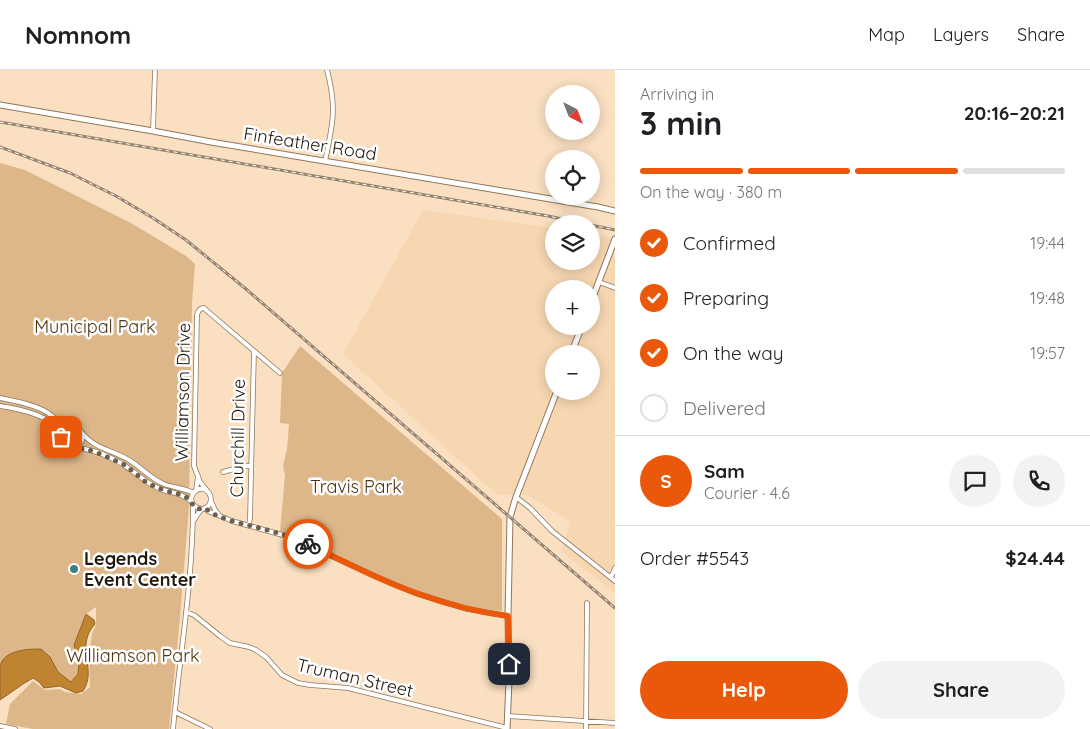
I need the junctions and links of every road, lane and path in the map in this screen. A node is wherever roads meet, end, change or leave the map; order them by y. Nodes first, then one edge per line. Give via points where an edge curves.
1 (155, 70) edge
2 (327, 70) edge
3 (0, 105) edge
4 (153, 131) junction
5 (324, 160) junction
6 (615, 211) edge
7 (615, 239) edge
8 (600, 280) edge
9 (600, 282) edge
10 (615, 288) edge
11 (254, 350) junction
12 (280, 372) dead end
13 (0, 398) edge
14 (554, 400) edge
15 (0, 406) edge
16 (70, 427) junction
17 (82, 433) junction
18 (61, 437) junction
19 (76, 448) junction
20 (251, 466) junction
21 (222, 472) dead end
22 (198, 476) junction
23 (195, 492) junction
24 (208, 492) junction
25 (516, 497) junction
26 (211, 501) junction
27 (192, 503) junction
28 (203, 508) junction
29 (220, 516) junction
30 (193, 522) junction
31 (248, 526) junction
32 (615, 568) edge
33 (613, 579) edge
34 (588, 603) dead end
35 (186, 612) junction
36 (508, 616) junction
37 (175, 712) junction
38 (507, 716) junction
39 (586, 721) junction
40 (615, 723) edge
41 (0, 726) edge
42 (507, 728) edge
43 (15, 729) edge
44 (173, 729) edge
45 (210, 729) edge
46 (586, 729) edge

1 - 4 street
2 - 5 street via 334,115
3 - 4 street, Finfeather Road
4 - 5 street, Finfeather Road
5 - 6 street, Finfeather Road
7 - 8 street
9 - 10 street
11 - 12 street
11 - 20 street, Churchill Drive
11 - 22 street, Williamson Drive via 204,308 198,311 194,466
13 - 16 street via 43,410
14 - 25 street
15 - 18 street via 36,415 54,425
16 - 17 street
16 - 18 street
17 - 19 street via 82,440
17 - 23 street via 90,442 127,459 155,480
18 - 19 street via 66,446
19 - 27 street via 101,454 125,465 147,483 182,495
20 - 21 street
20 - 31 street, Churchill Drive
22 - 23 street, Williamson Drive
22 - 24 street, Williamson Drive
23 - 24 street via 202,489
23 - 27 street
24 - 26 street
25 - 33 street via 552,531
25 - 36 street via 509,522
26 - 28 street
26 - 29 street
27 - 28 street via 198,509
27 - 30 street
28 - 29 street
28 - 30 street
29 - 31 street
30 - 35 street
31 - 36 street via 290,537 415,593 467,609
32 - 33 street
34 - 39 street
35 - 37 street
35 - 42 street, Truman Street via 230,643 256,650 282,675 298,683 348,688
36 - 38 street
37 - 44 street
37 - 45 street
38 - 39 street
38 - 42 street
39 - 40 street
39 - 46 street
41 - 43 street

